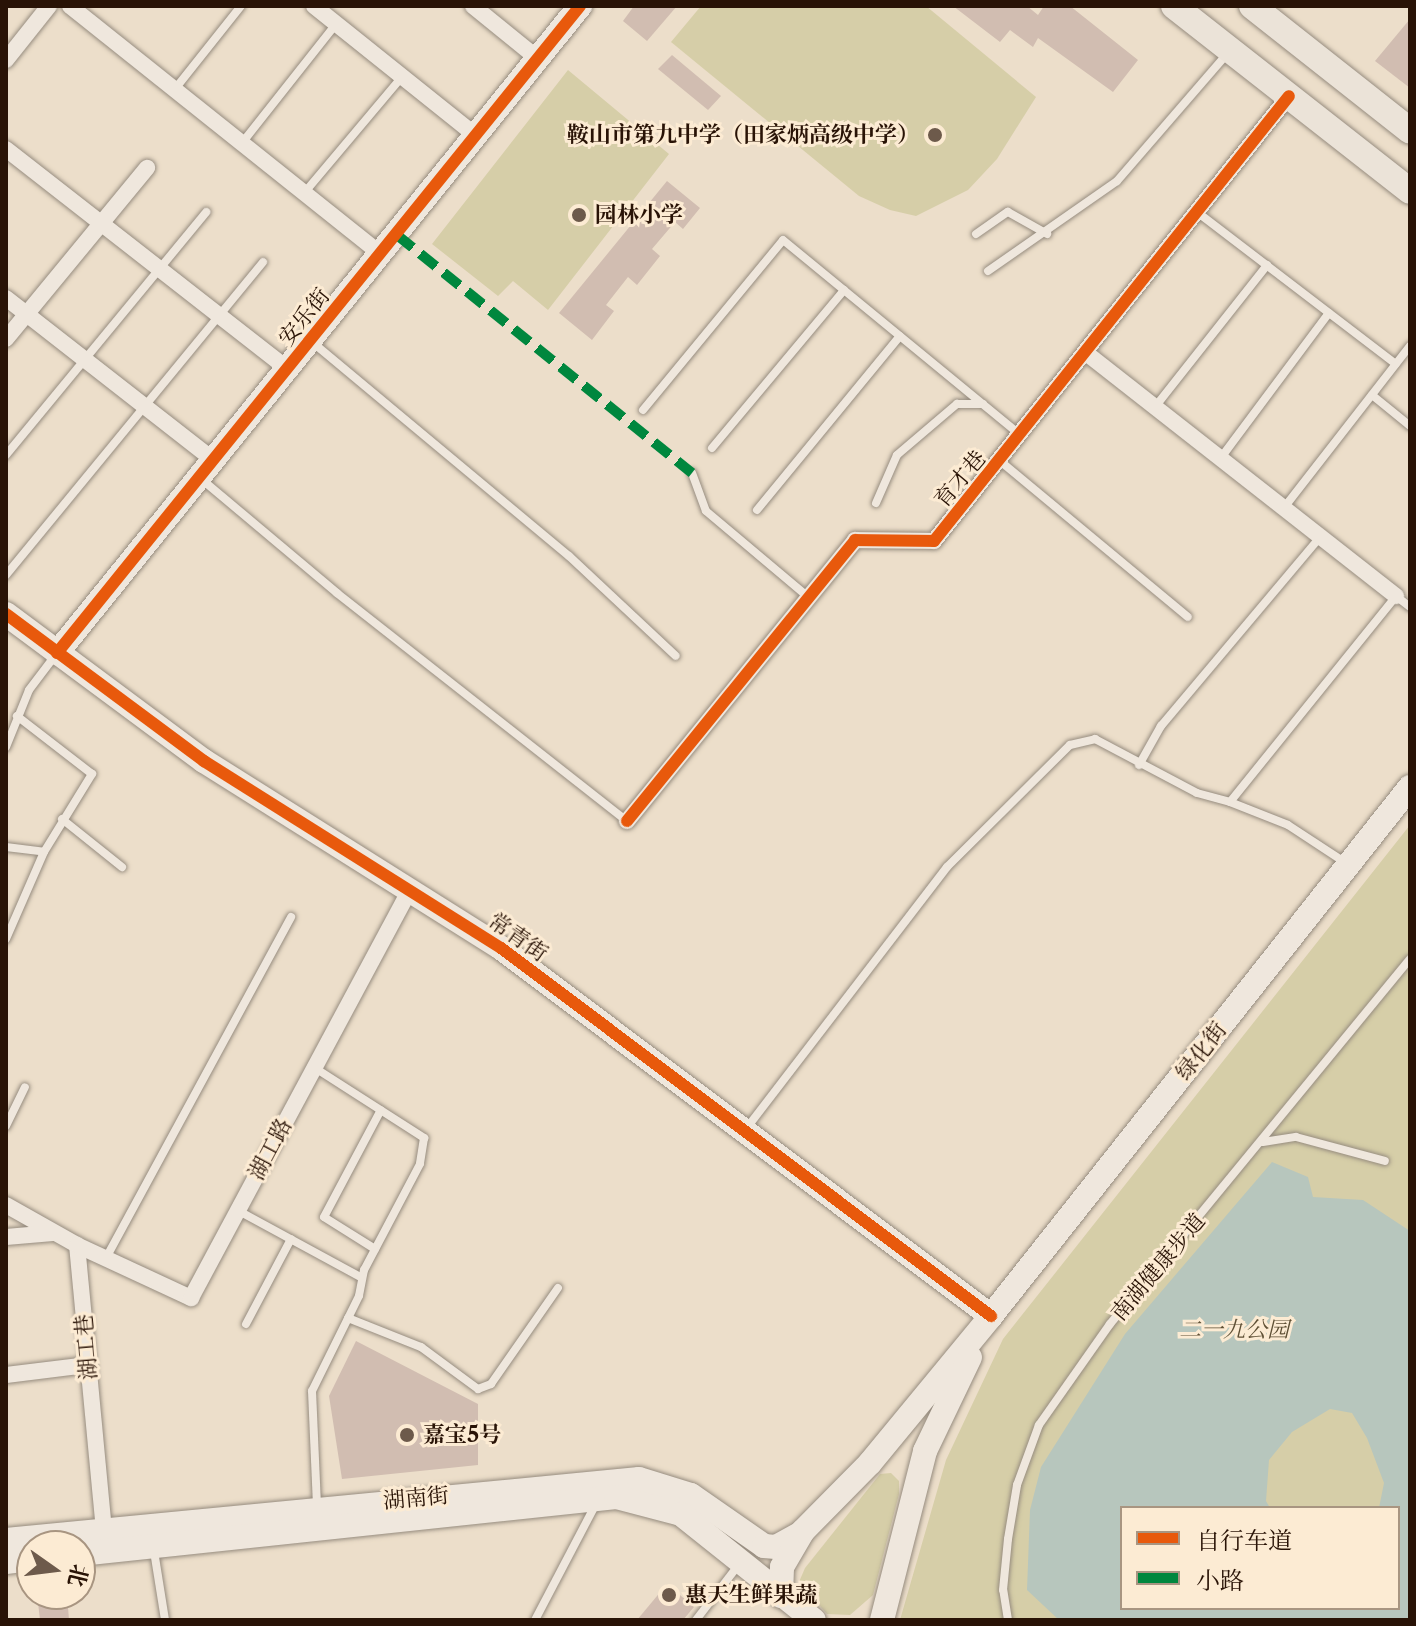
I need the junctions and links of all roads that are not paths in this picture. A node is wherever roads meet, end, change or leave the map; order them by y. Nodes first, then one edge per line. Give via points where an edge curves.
1 (49, 6) edge
2 (70, 6) edge
3 (241, 6) edge
4 (314, 6) edge
5 (473, 6) edge
6 (580, 6) edge
7 (1174, 6) edge
8 (1252, 6) edge
9 (336, 24) junction
10 (1231, 50) junction
11 (7, 58) edge
12 (537, 58) junction
13 (403, 77) junction
14 (175, 89) junction
15 (1289, 96) junction
16 (1410, 131) edge
17 (475, 135) junction
18 (242, 143) junction
19 (6, 149) edge
20 (147, 168) dead end
21 (1410, 191) edge
22 (305, 193) junction
23 (206, 212) dead end
24 (1197, 212) junction
25 (101, 223) junction
26 (976, 234) dead end
27 (1047, 234) junction
28 (381, 254) junction
29 (263, 262) dead end
30 (1267, 265) junction
31 (159, 268) junction
32 (988, 271) dead end
33 (844, 290) junction
34 (6, 298) edge
35 (1329, 313) junction
36 (26, 314) junction
37 (219, 315) junction
38 (900, 336) junction
39 (6, 339) edge
40 (311, 341) junction
41 (1410, 346) edge
42 (1086, 353) junction
43 (85, 360) junction
44 (1396, 364) junction
45 (288, 369) junction
46 (1372, 395) junction
47 (983, 404) junction
48 (144, 406) junction
49 (1155, 407) junction
50 (643, 410) dead end
51 (1410, 426) edge
52 (1021, 436) junction
53 (712, 448) dead end
54 (6, 455) edge
55 (1220, 459) junction
56 (1000, 461) junction
57 (206, 469) junction
58 (692, 473) dead end
59 (876, 503) dead end
60 (1283, 509) junction
61 (757, 510) dead end
62 (1320, 537) junction
63 (6, 575) edge
64 (1396, 596) junction
65 (809, 597) junction
66 (1410, 607) edge
67 (6, 614) edge
68 (1188, 617) dead end
69 (57, 653) junction
70 (676, 656) dead end
71 (17, 716) junction
72 (6, 747) edge
73 (1139, 765) junction
74 (1410, 787) edge
75 (1230, 802) junction
76 (62, 819) junction
77 (627, 821) joint
78 (6, 847) edge
79 (44, 852) junction
80 (1349, 864) junction
81 (122, 867) dead end
82 (410, 889) junction
83 (291, 917) dead end
84 (6, 939) edge
85 (1410, 959) edge
86 (314, 1067) junction
87 (25, 1087) dead end
88 (381, 1110) junction
89 (6, 1126) edge
90 (745, 1130) junction
91 (1262, 1142) junction
92 (1385, 1161) dead end
93 (6, 1205) edge
94 (237, 1210) junction
95 (53, 1233) junction
96 (6, 1237) edge
97 (291, 1239) junction
98 (77, 1245) junction
99 (375, 1249) junction
100 (106, 1258) junction
101 (362, 1278) junction
102 (558, 1288) dead end
103 (991, 1316) junction
104 (348, 1318) junction
105 (246, 1324) dead end
106 (88, 1365) junction
107 (6, 1375) edge
108 (870, 1463) junction
109 (914, 1489) junction
110 (598, 1499) junction
111 (317, 1508) junction
112 (104, 1530) junction
113 (803, 1531) junction
114 (6, 1540) edge
115 (153, 1546) junction
116 (96, 1552) edge
117 (741, 1563) junction
118 (888, 1590) junction
119 (781, 1596) junction
120 (165, 1620) edge
121 (535, 1620) edge
122 (696, 1620) edge
123 (814, 1620) edge
124 (867, 1620) edge
125 (882, 1620) edge
126 (1008, 1620) edge

1 - 11 street
2 - 14 street
3 - 14 lane
4 - 9 street
5 - 12 street
6 - 12 main road, 安乐街
7 - 10 main road
8 - 16 main road
9 - 13 street
9 - 18 lane
10 - 15 main road
10 - 27 lane via 1129,170
12 - 17 main road, 安乐街
13 - 17 street
13 - 22 lane
14 - 18 street
15 - 21 main road
15 - 24 street, 育才巷
17 - 28 main road, 安乐街
18 - 22 street
19 - 25 street
20 - 25 street
22 - 28 street
23 - 31 lane
24 - 30 lane
24 - 42 street, 育才巷
25 - 31 street
25 - 36 street
26 - 27 lane via 1008,212
27 - 32 lane
28 - 40 main road, 安乐街
29 - 37 lane
30 - 35 lane
30 - 49 lane
31 - 37 street
31 - 43 lane
33 - 38 lane
33 - 50 lane via 783,240
33 - 53 lane
34 - 36 street
35 - 44 lane
35 - 55 lane
36 - 39 street
36 - 43 street
37 - 45 street
37 - 48 lane
38 - 47 lane
38 - 61 lane
40 - 45 main road, 安乐街
40 - 70 lane via 569,556
41 - 44 lane
42 - 49 street
42 - 52 street, 育才巷
43 - 48 street
43 - 54 lane
44 - 46 lane
45 - 57 main road, 安乐街
46 - 51 lane
46 - 60 lane
47 - 52 lane
47 - 59 lane via 957,404 897,455
48 - 57 street
48 - 63 lane
49 - 55 street
52 - 56 street, 育才巷
55 - 60 street
56 - 65 street, 育才巷 via 934,541 855,540
56 - 68 lane
57 - 69 main road, 安乐街
57 - 77 lane via 337,593
58 - 65 lane via 706,511
60 - 62 street
62 - 64 street
62 - 73 lane via 1161,726
64 - 66 lane
64 - 75 lane
65 - 77 street, 育才巷
67 - 69 main road, 常青街
69 - 71 lane
69 - 82 main road, 常青街 via 204,761
71 - 72 lane
71 - 76 lane via 92,774
73 - 75 lane
73 - 90 lane via 1095,739 1070,745 947,867
74 - 80 main road, 绿化街
75 - 80 lane via 1288,825
76 - 79 lane
76 - 81 lane
78 - 79 lane
79 - 84 lane
80 - 103 main road, 绿化街
82 - 86 street, 湖工路
82 - 90 main road, 常青街 via 501,948
83 - 100 lane
85 - 91 lane, 南湖健康步道
86 - 88 lane
86 - 94 street, 湖工路
87 - 89 lane
88 - 99 lane via 424,1138 420,1164
88 - 99 lane via 324,1217
90 - 103 main road, 常青街
91 - 92 lane via 1296,1137
91 - 126 lane, 南湖健康步道 via 1110,1324 1039,1425 1017,1485 1008,1539 1003,1590
93 - 95 street
94 - 97 lane
94 - 100 street, 湖工路 via 191,1298
95 - 96 street
95 - 98 street
97 - 101 lane
97 - 105 lane
98 - 100 street, 湖工路
98 - 106 street, 湖工巷
99 - 101 lane
101 - 104 lane
102 - 104 lane via 491,1384 478,1389 421,1347
103 - 108 main road, 绿化街
103 - 109 main road, 绿化街 via 939,1416
104 - 111 lane via 312,1391
106 - 107 street
106 - 112 street, 湖工巷
108 - 109 main road via 890,1460 910,1467
108 - 113 main road, 绿化街
109 - 118 main road, 绿化街
110 - 115 main road, 湖南街
110 - 117 main road, 湖南街 via 670,1507
110 - 121 lane
111 - 112 main road, 湖南街
111 - 113 main road, 湖南街 via 639,1479 691,1495 764,1546 776,1547
112 - 114 main road, 湖南街
113 - 119 main road, 绿化街 via 782,1567
115 - 116 main road, 湖南街
115 - 120 lane
117 - 119 main road, 湖南街
117 - 122 lane
118 - 124 main road
118 - 125 main road, 绿化街
119 - 123 main road, 湖南街

